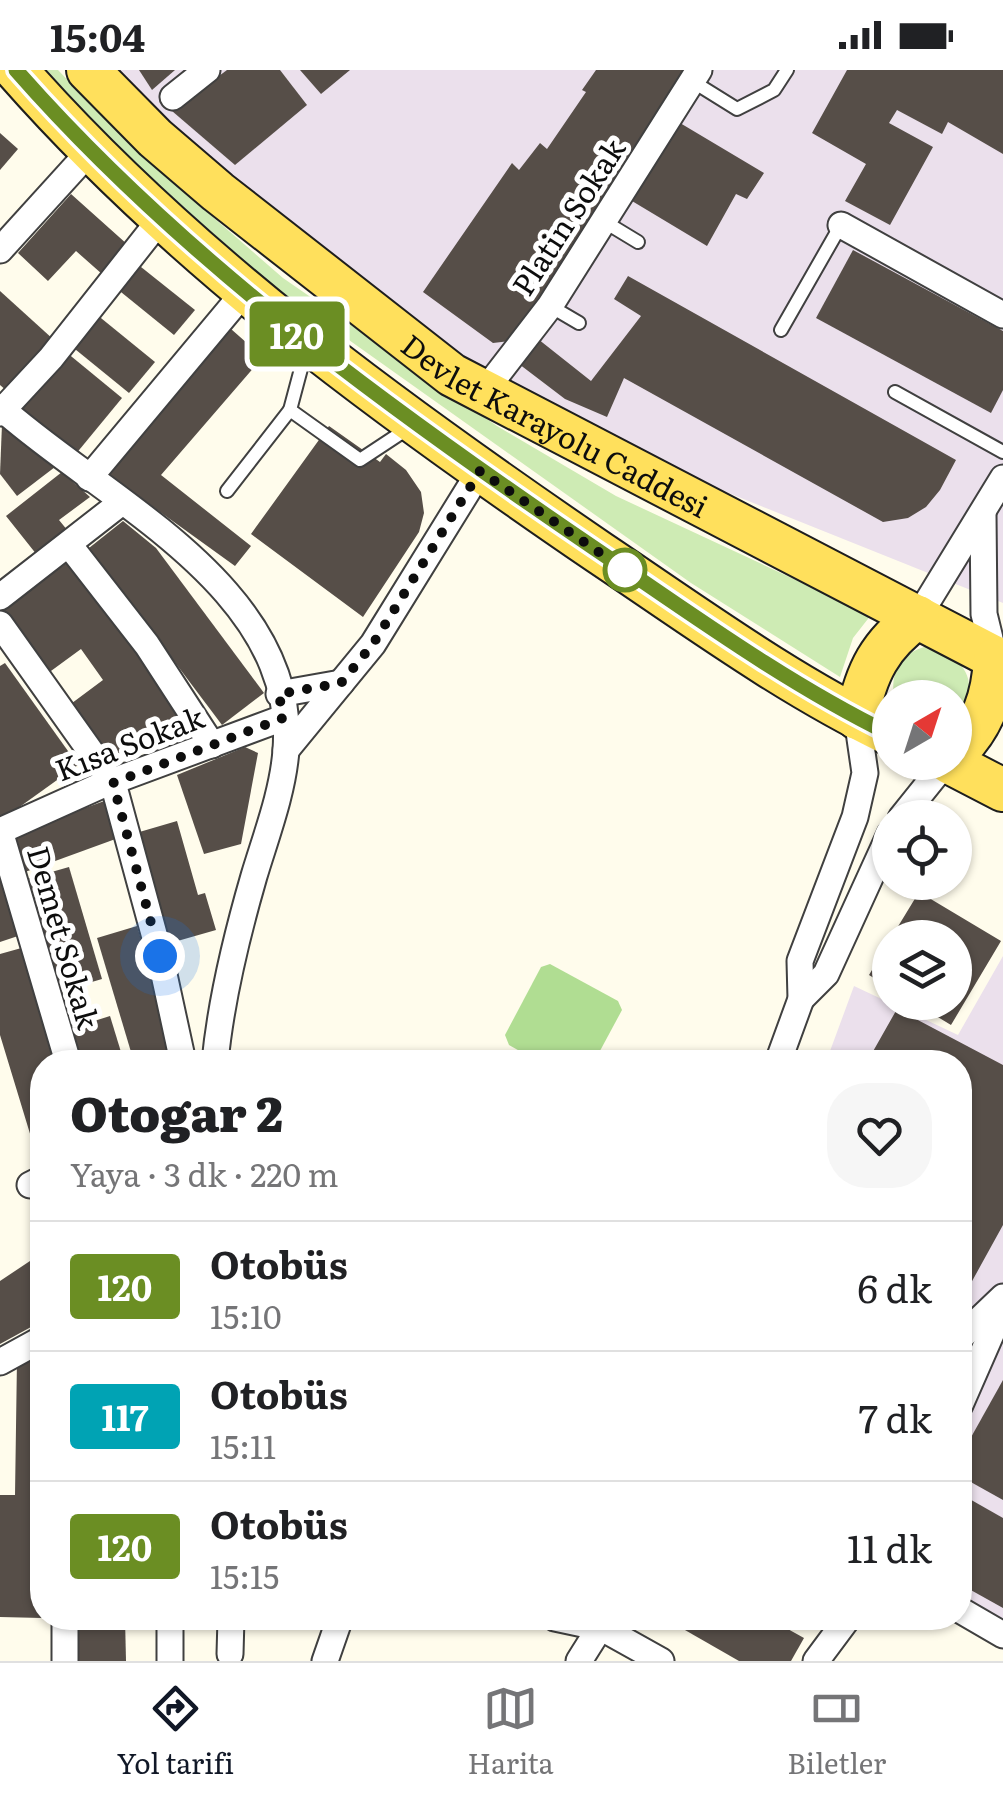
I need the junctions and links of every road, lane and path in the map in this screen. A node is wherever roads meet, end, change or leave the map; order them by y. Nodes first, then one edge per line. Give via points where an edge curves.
1 (16, 70) edge
2 (88, 70) edge
3 (207, 70) edge
4 (787, 70) edge
5 (695, 75) edge
6 (172, 97) dead end
7 (90, 150) junction
8 (163, 216) junction
9 (605, 222) junction
10 (840, 226) joint
11 (638, 242) dead end
12 (0, 250) edge
13 (246, 290) junction
14 (550, 306) junction
15 (1003, 315) edge
16 (579, 323) dead end
17 (781, 330) dead end
18 (308, 343) junction
19 (896, 392) dead end
20 (482, 393) junction
21 (290, 410) junction
22 (1, 411) edge
23 (416, 423) junction
24 (1003, 452) edge
25 (480, 471) junction
26 (89, 478) junction
27 (1003, 478) edge
28 (227, 491) dead end
29 (122, 502) junction
30 (984, 508) junction
31 (70, 546) junction
32 (0, 597) edge
33 (918, 617) junction
34 (0, 624) edge
35 (999, 661) edge
36 (874, 680) edge
37 (341, 683) junction
38 (281, 706) junction
39 (872, 725) edge
40 (972, 731) edge
41 (872, 733) edge
42 (212, 745) junction
43 (286, 750) junction
44 (972, 774) edge
45 (933, 780) edge
46 (113, 783) junction
47 (1003, 790) edge
48 (916, 800) edge
49 (0, 831) edge
50 (872, 873) edge
51 (801, 999) junction
52 (64, 1050) edge
53 (180, 1050) edge
54 (216, 1050) edge
55 (782, 1050) edge
56 (1003, 1297) edge
57 (1003, 1307) edge
58 (972, 1327) edge
59 (30, 1346) edge
60 (0, 1362) edge
61 (972, 1378) edge
62 (972, 1617) edge
63 (65, 1630) edge
64 (170, 1630) edge
65 (231, 1630) edge
66 (336, 1630) edge
67 (599, 1630) edge
68 (614, 1630) edge
69 (839, 1630) edge
70 (1003, 1635) edge
71 (230, 1654) dead end
72 (65, 1661) edge
73 (170, 1661) edge
74 (325, 1661) edge
75 (579, 1661) edge
76 (661, 1661) edge
77 (816, 1661) edge

1 - 7 main road
2 - 20 main road, Devlet Karayolu Caddesi via 155,138 291,252
3 - 6 street
4 - 5 lane via 774,90 737,109
5 - 9 street, Platin Sokak
7 - 8 main road
7 - 12 street
8 - 13 main road
8 - 22 street
9 - 11 lane
9 - 14 street, Platin Sokak
10 - 15 street
10 - 17 lane
13 - 18 main road
13 - 26 street
14 - 16 lane
14 - 20 street, Platin Sokak
18 - 21 lane
18 - 23 main road
19 - 24 lane
20 - 33 main road, Devlet Karayolu Caddesi
21 - 23 lane via 360,460
21 - 28 lane
22 - 26 street
23 - 25 main road
25 - 37 street via 373,644
25 - 39 main road via 715,630
26 - 29 street
27 - 30 street
29 - 31 street
29 - 38 street via 196,560 242,611 268,656
30 - 33 street
30 - 35 street via 984,614
31 - 32 street
31 - 42 street via 147,645
33 - 35 main road, Devlet Karayolu Caddesi
33 - 36 main road via 890,637 874,660
34 - 46 street
35 - 40 main road
37 - 38 street, Kısa Sokak
37 - 43 street
38 - 42 street, Kısa Sokak
38 - 43 street
41 - 51 street via 855,817 800,961
42 - 46 street, Kısa Sokak
43 - 54 street via 221,1006
44 - 47 main road
45 - 48 street
46 - 49 street, Kısa Sokak
46 - 53 street
49 - 52 street, Demet Sokak
50 - 51 street via 826,974
51 - 55 street
56 - 58 street
57 - 61 street
59 - 60 street
62 - 70 street
63 - 72 street
64 - 73 street
65 - 71 street
66 - 74 street
67 - 75 street
68 - 76 street
69 - 77 street

